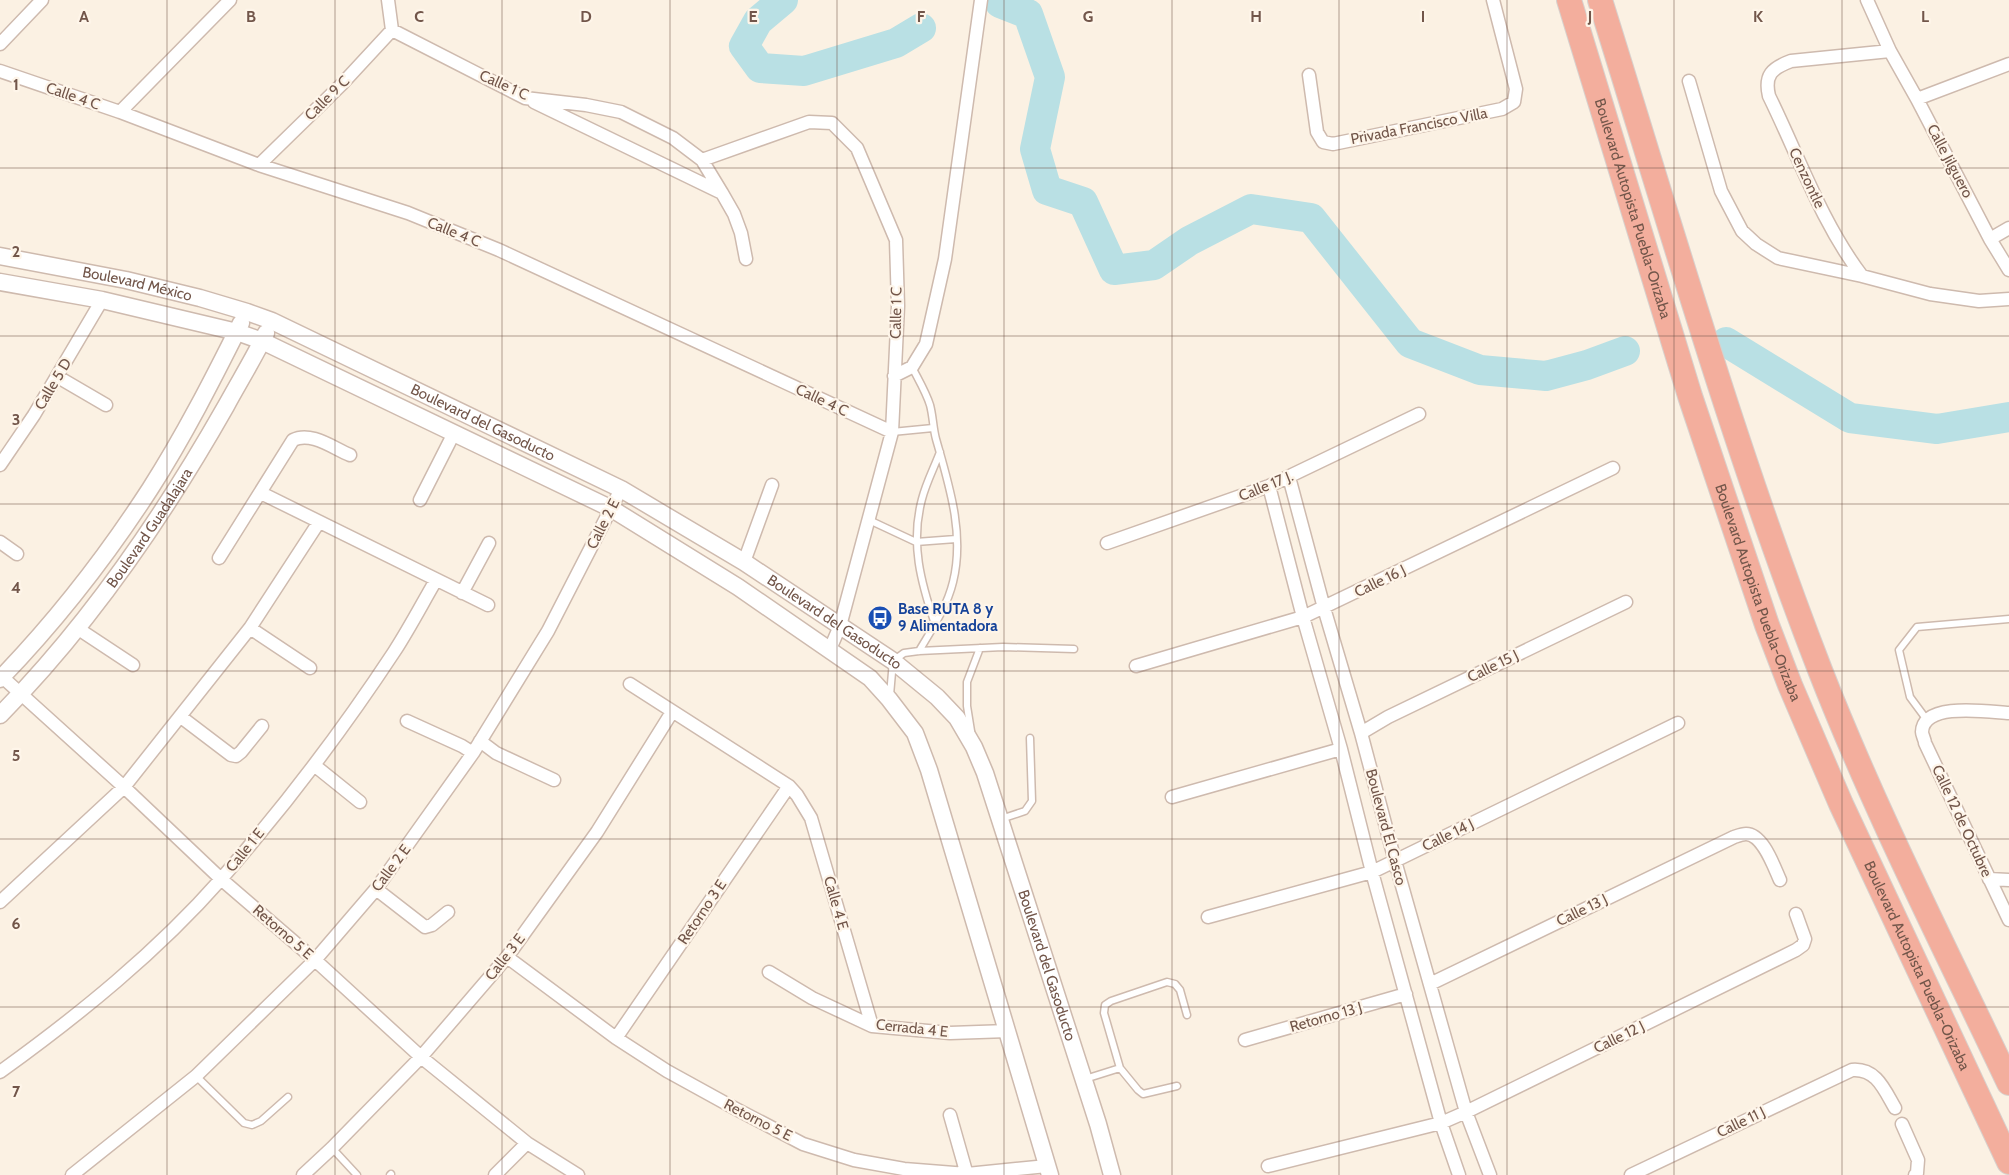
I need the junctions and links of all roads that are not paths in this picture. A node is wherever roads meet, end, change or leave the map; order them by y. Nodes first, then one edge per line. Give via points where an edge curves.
1 (42, 0) edge
2 (230, 0) edge
3 (388, 0) edge
4 (981, 0) edge
5 (1493, 0) edge
6 (1569, 0) edge
7 (1600, 0) edge
8 (1867, 0) edge
9 (392, 30) junction
10 (0, 44) edge
11 (1890, 51) junction
12 (2009, 64) edge
13 (0, 71) edge
14 (1308, 75) dead end
15 (1689, 81) dead end
16 (525, 98) junction
17 (1917, 99) junction
18 (120, 112) junction
19 (702, 160) junction
20 (258, 164) junction
21 (722, 193) junction
22 (2009, 228) edge
23 (1990, 239) junction
24 (0, 256) edge
25 (746, 259) dead end
26 (2009, 270) edge
27 (1862, 276) junction
28 (0, 282) edge
29 (2009, 299) edge
30 (102, 300) junction
31 (247, 312) junction
32 (272, 321) junction
33 (237, 332) junction
34 (262, 341) junction
35 (912, 367) junction
36 (894, 376) junction
37 (58, 377) junction
38 (106, 405) dead end
39 (1418, 414) dead end
40 (933, 428) junction
41 (892, 432) junction
42 (454, 433) junction
43 (940, 452) junction
44 (350, 455) dead end
45 (0, 465) edge
46 (1613, 468) dead end
47 (1289, 477) junction
48 (772, 485) dead end
49 (1269, 486) junction
50 (621, 490) junction
51 (261, 493) junction
52 (420, 500) dead end
53 (612, 508) junction
54 (868, 520) junction
55 (319, 522) junction
56 (956, 539) junction
57 (0, 542) edge
58 (916, 542) junction
59 (489, 543) dead end
60 (1108, 543) dead end
61 (17, 554) dead end
62 (219, 558) dead end
63 (744, 562) junction
64 (436, 580) junction
65 (462, 593) junction
66 (1626, 602) dead end
67 (488, 605) dead end
68 (1324, 608) junction
69 (1303, 617) junction
70 (2009, 619) edge
71 (935, 624) junction
72 (840, 626) junction
73 (77, 628) junction
74 (250, 628) junction
75 (980, 648) junction
76 (830, 649) junction
77 (1074, 649) dead end
78 (920, 651) junction
79 (893, 661) junction
80 (133, 665) dead end
81 (1136, 666) dead end
82 (310, 668) dead end
83 (1, 677) edge
84 (630, 684) dead end
85 (21, 694) junction
86 (889, 699) junction
87 (672, 712) junction
88 (2009, 713) edge
89 (0, 715) edge
90 (181, 717) junction
91 (1926, 720) junction
92 (407, 721) dead end
93 (1678, 723) dead end
94 (262, 726) dead end
95 (1361, 732) junction
96 (1030, 738) dead end
97 (480, 741) junction
98 (974, 746) junction
99 (1341, 749) junction
100 (473, 753) junction
101 (314, 765) junction
102 (554, 780) dead end
103 (789, 786) junction
104 (124, 787) junction
105 (1172, 797) dead end
106 (360, 802) dead end
107 (1000, 819) junction
108 (1395, 861) junction
109 (1372, 872) junction
110 (222, 879) junction
111 (1989, 879) junction
112 (1780, 880) dead end
113 (2009, 880) edge
114 (376, 889) junction
115 (0, 902) edge
116 (448, 912) dead end
117 (1796, 914) dead end
118 (1208, 918) dead end
119 (2009, 920) edge
120 (507, 957) junction
121 (315, 960) junction
122 (769, 972) dead end
123 (1430, 984) junction
124 (1406, 994) junction
125 (1187, 1015) dead end
126 (872, 1026) junction
127 (1008, 1031) junction
128 (616, 1038) junction
129 (1245, 1040) dead end
130 (421, 1057) junction
131 (1120, 1068) junction
132 (0, 1072) edge
133 (196, 1076) junction
134 (1084, 1079) junction
135 (2009, 1083) edge
136 (1177, 1086) dead end
137 (288, 1097) dead end
138 (1895, 1108) dead end
139 (1466, 1112) junction
140 (950, 1115) dead end
141 (1441, 1123) junction
142 (1902, 1124) dead end
143 (526, 1143) junction
144 (332, 1148) junction
145 (2009, 1162) edge
146 (1268, 1166) dead end
147 (1048, 1171) edge
148 (72, 1175) edge
149 (303, 1175) edge
150 (357, 1175) edge
151 (495, 1175) edge
152 (578, 1175) edge
153 (967, 1175) edge
154 (1112, 1175) edge
155 (1460, 1175) edge
156 (1490, 1175) edge
157 (1631, 1175) edge
158 (1915, 1175) edge

1 - 10 street
2 - 18 street
3 - 9 street
4 - 35 street via 945,259 926,344
5 - 14 street, Privada Francisco Villa via 1516,89 1514,102 1502,109 1333,144 1323,142 1317,132
6 - 145 highway, Boulevard Autopista Puebla-Orizaba via 1690,396 1774,642 1840,804
7 - 135 highway, Boulevard Autopista Puebla-Orizaba via 1723,395 1821,671 1895,845
8 - 11 street, Calle Jilguero
9 - 16 street, Calle 1 C
9 - 20 street, Calle 9 C via 342,84
11 - 17 street, Calle Jilguero
11 - 27 street, Cenzontle via 1791,61 1778,66 1770,74 1767,86 1813,194
12 - 17 street
13 - 18 street, Calle 4 C
15 - 27 street via 1721,191 1742,231 1778,258
16 - 19 street, Calle 1 C via 621,112 673,138
16 - 21 street
17 - 23 street, Calle Jilguero
18 - 20 street, Calle 4 C
19 - 21 street, Calle 1 C
19 - 36 street, Calle 1 C via 809,122 832,123 857,148 896,240 898,306
20 - 41 street, Calle 4 C via 408,213 499,250
21 - 25 street, Calle 1 C via 741,233
22 - 23 street
23 - 26 street, Calle Jilguero
24 - 31 street, Boulevard México via 126,280
27 - 29 street via 1955,299
28 - 30 street, Boulevard México
30 - 33 street, Boulevard México
30 - 37 street, Calle 5 D
31 - 32 street, Boulevard México
31 - 33 street, Boulevard Guadalajara
32 - 34 street, Boulevard Guadalajara
32 - 50 street, Boulevard del Gasoducto
33 - 34 street, Boulevard México
33 - 83 street, Boulevard Guadalajara via 151,488 88,578 53,622
34 - 42 street, Boulevard del Gasoducto
34 - 73 street, Boulevard Guadalajara via 171,499
35 - 36 street
35 - 40 lane via 930,404
36 - 41 street, Calle 1 C
37 - 38 street
37 - 45 street, Calle 5 D
39 - 47 street, Calle 17 J.
40 - 41 lane
40 - 43 lane
41 - 54 street, Calle 1 C
42 - 52 street
42 - 53 street, Boulevard del Gasoducto
43 - 56 lane via 951,493
43 - 58 lane via 922,498
44 - 51 street via 301,436 286,448
46 - 68 street, Calle 16 J
47 - 49 street, Calle 17 J.
47 - 68 street, Boulevard El Casco
48 - 63 street
49 - 60 street, Calle 17 J.
49 - 69 street, Boulevard El Casco
50 - 53 street, Calle 2 E
50 - 63 street, Boulevard del Gasoducto
51 - 55 street
51 - 62 street
53 - 76 street, Boulevard del Gasoducto
53 - 97 street, Calle 2 E via 548,631
54 - 58 lane
54 - 72 street, Calle 1 C
55 - 64 street
55 - 74 street
56 - 58 lane
56 - 71 lane via 953,582
57 - 61 street
58 - 71 lane via 918,568
59 - 65 street
63 - 72 street, Boulevard del Gasoducto
64 - 65 street
64 - 101 street, Calle 1 E via 395,651
65 - 67 street
66 - 95 street, Calle 15 J
68 - 69 street, Calle 16 J
68 - 95 street, Boulevard El Casco
69 - 81 street, Calle 16 J
69 - 99 street, Boulevard El Casco
70 - 91 lane via 1917,627 1899,650 1910,696
71 - 78 lane
72 - 76 street, Calle 1 C
72 - 79 street, Boulevard del Gasoducto
73 - 80 street
73 - 85 street, Boulevard Guadalajara
74 - 82 street
74 - 90 street
75 - 77 lane
75 - 78 lane
75 - 98 lane via 967,682 967,706
76 - 86 street, Boulevard del Gasoducto via 870,678
78 - 79 lane via 904,653
79 - 86 lane
79 - 98 street, Boulevard del Gasoducto via 937,697 956,718
83 - 85 street, Retorno 5 E
84 - 87 street
85 - 89 street, Boulevard Guadalajara
85 - 104 street, Retorno 5 E
86 - 127 street, Boulevard del Gasoducto via 916,733
87 - 103 street
87 - 120 street, Calle 3 E via 597,832
88 - 91 street via 1959,710 1941,712
90 - 94 street via 230,755 236,756
90 - 104 street
91 - 111 street, Calle 12 de Octubre via 1922,732 1925,743
92 - 100 street
93 - 108 street, Calle 14 J
95 - 108 street, Boulevard El Casco
96 - 107 lane via 1032,800 1025,811
97 - 100 street, Calle 2 E
97 - 102 street via 496,753
98 - 107 street, Boulevard del Gasoducto
99 - 105 street
99 - 109 street, Boulevard El Casco
100 - 114 street, Calle 2 E
101 - 106 street
101 - 110 street, Calle 1 E
103 - 126 street, Calle 4 E via 811,818
103 - 128 street, Retorno 3 E
104 - 110 street, Retorno 5 E
104 - 115 street
107 - 134 street, Boulevard del Gasoducto
108 - 109 street, Calle 14 J
108 - 123 street, Boulevard El Casco
109 - 118 street, Calle 14 J
109 - 124 street, Boulevard El Casco
110 - 121 street, Retorno 5 E
110 - 132 street, Calle 1 E via 101,995
111 - 113 street
111 - 119 street, Calle 12 de Octubre
112 - 123 street, Calle 13 J via 1764,846 1756,838 1746,834 1734,837
114 - 116 street via 425,927
114 - 121 street, Calle 2 E
117 - 139 street, Calle 12 J via 1805,938 1796,950
120 - 128 street, Retorno 5 E
120 - 130 street, Calle 3 E
121 - 130 street, Retorno 5 E
121 - 133 street, Calle 2 E
122 - 126 street, Cerrada 4 E via 812,998
123 - 139 street, Boulevard El Casco
124 - 129 street, Retorno 13 J
124 - 141 street, Boulevard El Casco
125 - 131 lane via 1180,990 1167,982 1105,1004 1104,1013
126 - 127 street, Cerrada 4 E via 950,1033
127 - 147 street, Boulevard del Gasoducto
128 - 153 street, Retorno 5 E via 675,1076 803,1144 854,1160
130 - 143 street, Retorno 5 E
130 - 144 street, Calle 3 E
131 - 134 lane
131 - 136 lane via 1143,1094
133 - 137 lane via 244,1123 252,1125
133 - 148 street, Calle 2 E
134 - 154 street, Boulevard del Gasoducto
138 - 157 street, Calle 11 J via 1871,1074 1862,1069 1852,1070
139 - 141 street, Calle 12 J
139 - 156 street, Boulevard El Casco
140 - 153 street
141 - 146 street
141 - 155 street, Boulevard El Casco
142 - 158 street via 1918,1160
143 - 151 street
143 - 152 street, Retorno 5 E
144 - 149 street, Calle 3 E
144 - 150 lane
147 - 153 street, Retorno 5 E

